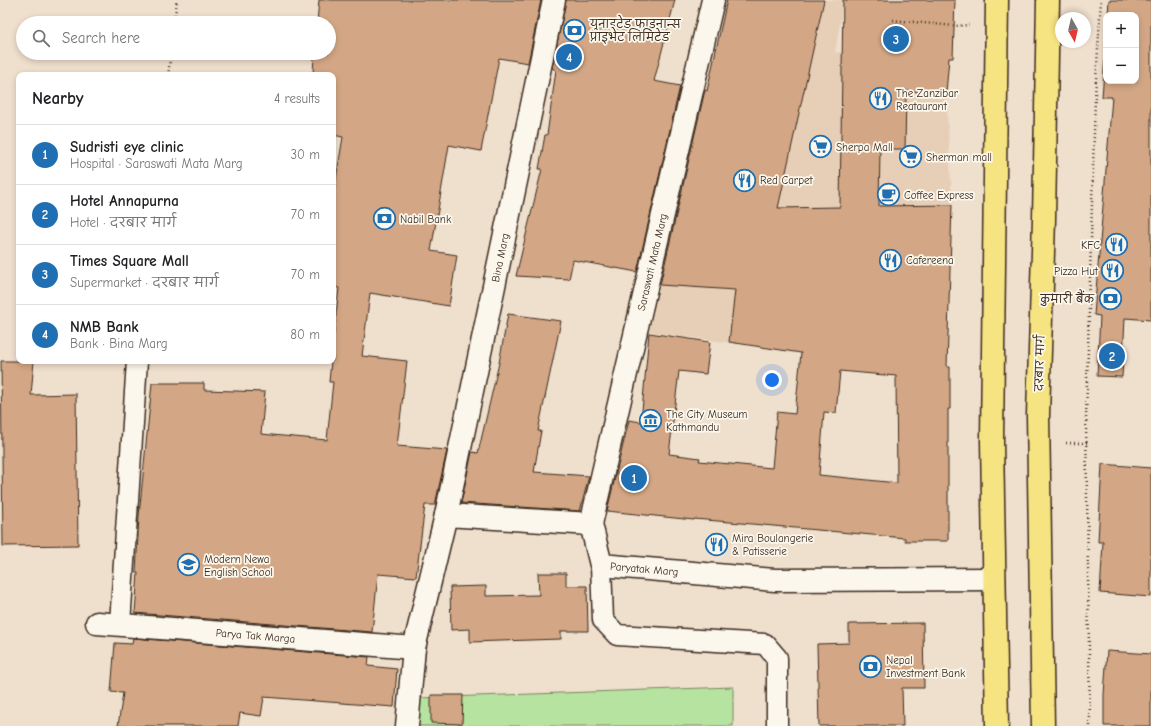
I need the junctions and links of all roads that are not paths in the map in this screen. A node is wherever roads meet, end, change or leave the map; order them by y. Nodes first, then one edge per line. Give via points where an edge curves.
1 (554, 0) edge
2 (713, 0) edge
3 (998, 0) edge
4 (1048, 0) edge
5 (137, 364) edge
6 (446, 515) junction
7 (591, 524) junction
8 (601, 565) junction
9 (994, 579) junction
10 (97, 623) dead end
11 (120, 624) junction
12 (414, 648) junction
13 (407, 726) edge
14 (777, 726) edge
15 (997, 726) edge
16 (1043, 726) edge

1 - 6 street, Bina Marg
2 - 7 street, Saraswati Mata Marg
3 - 9 main road via 992,441
4 - 16 main road, दरबार मार्ग via 1038,415
5 - 11 lane
6 - 7 street
6 - 12 street
7 - 8 street, Paryatak Marg
8 - 9 street, Paryatak Marg via 774,580
8 - 14 lane via 603,620 617,635 765,644 777,658
9 - 15 main road
10 - 11 street, Parya Tak Marga
11 - 12 street, Parya Tak Marga
12 - 13 street

